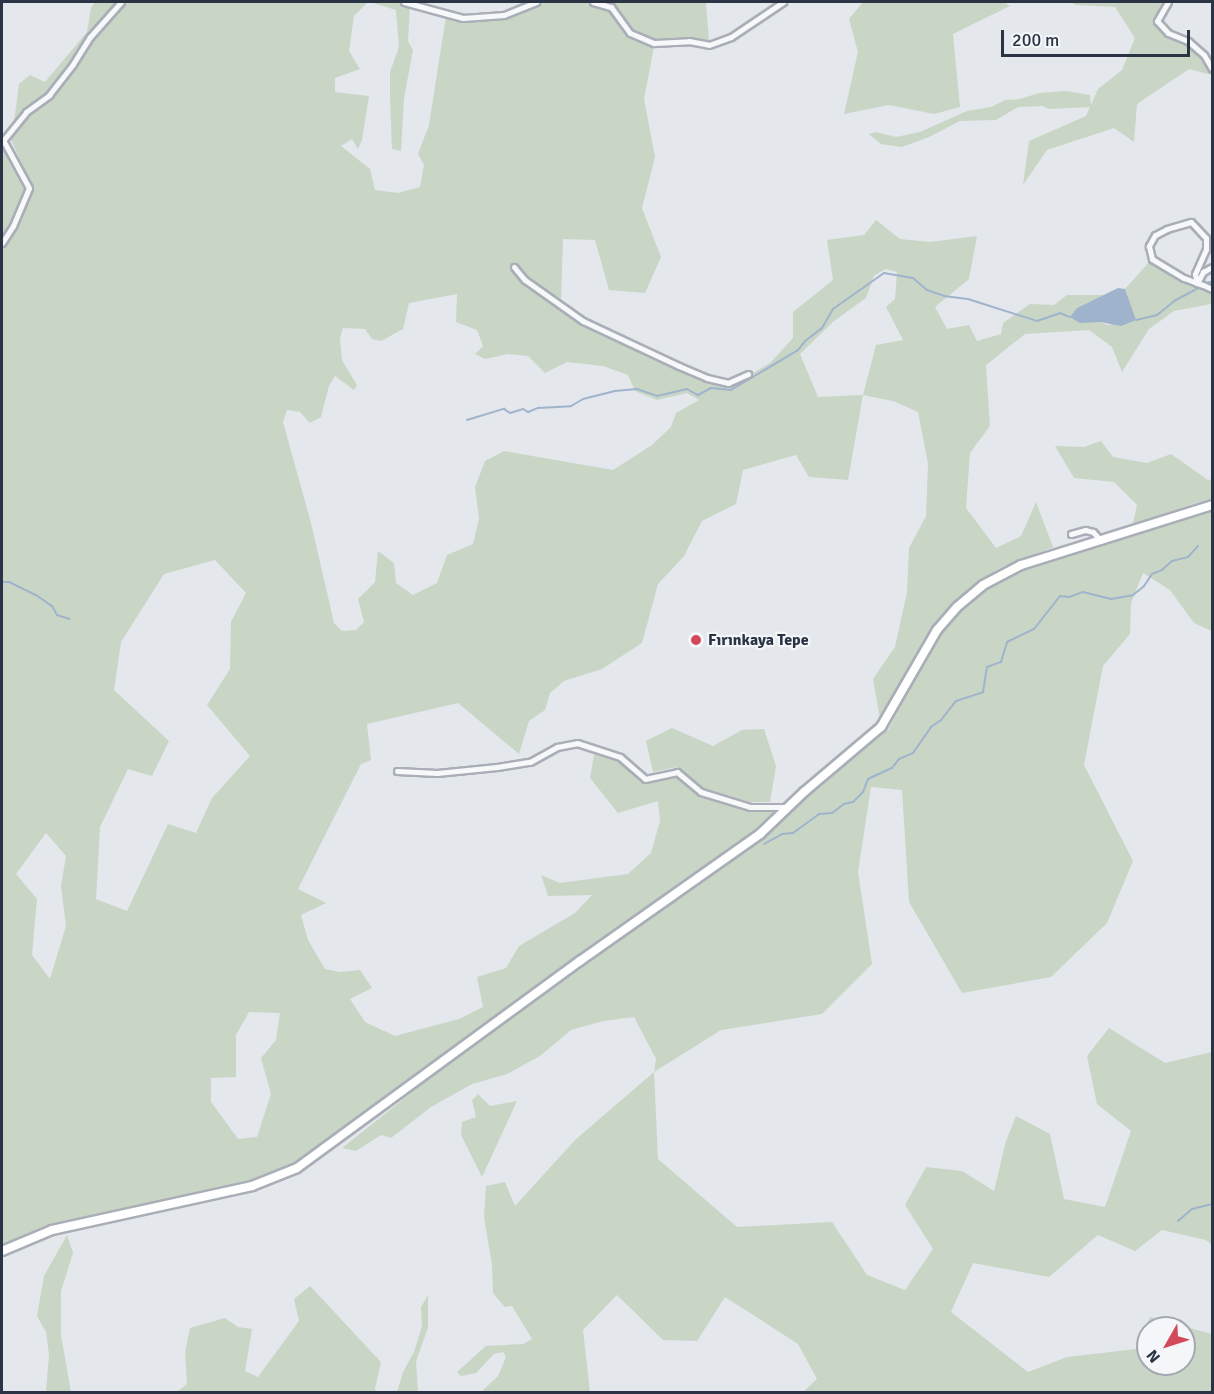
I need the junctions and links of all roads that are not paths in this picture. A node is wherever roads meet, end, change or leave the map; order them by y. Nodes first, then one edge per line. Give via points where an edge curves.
1 (121, 2) edge
2 (404, 2) edge
3 (536, 2) edge
4 (593, 2) edge
5 (783, 2) edge
6 (1168, 2) edge
7 (1212, 69) edge
8 (2, 141) edge
9 (2, 243) edge
10 (514, 267) dead end
11 (1212, 267) edge
12 (1197, 283) junction
13 (1212, 289) edge
14 (748, 374) dead end
15 (1212, 505) edge
16 (1071, 534) dead end
17 (1101, 542) junction
18 (397, 771) dead end
19 (788, 807) junction
20 (2, 1251) edge

1 - 8 street via 90,37 49,95 26,111
2 - 3 street via 463,18 504,15
4 - 5 street via 611,7 630,33 654,43 689,41 709,45 731,38
6 - 7 street via 1157,21 1168,33 1188,41
8 - 9 street via 29,188
10 - 14 street via 583,321 679,366 728,383
11 - 12 street via 1203,272
12 - 12 street via 1195,274 1206,249 1206,238 1191,222 1155,236 1149,246 1152,259
12 - 13 street
15 - 17 street
16 - 17 street via 1093,532
17 - 19 street via 1007,571 971,595 937,630 884,724
18 - 19 street via 437,773 530,762 557,747 577,743 620,757 645,779 677,772 701,792 750,807
19 - 20 street via 760,834 297,1168 252,1186 52,1230

